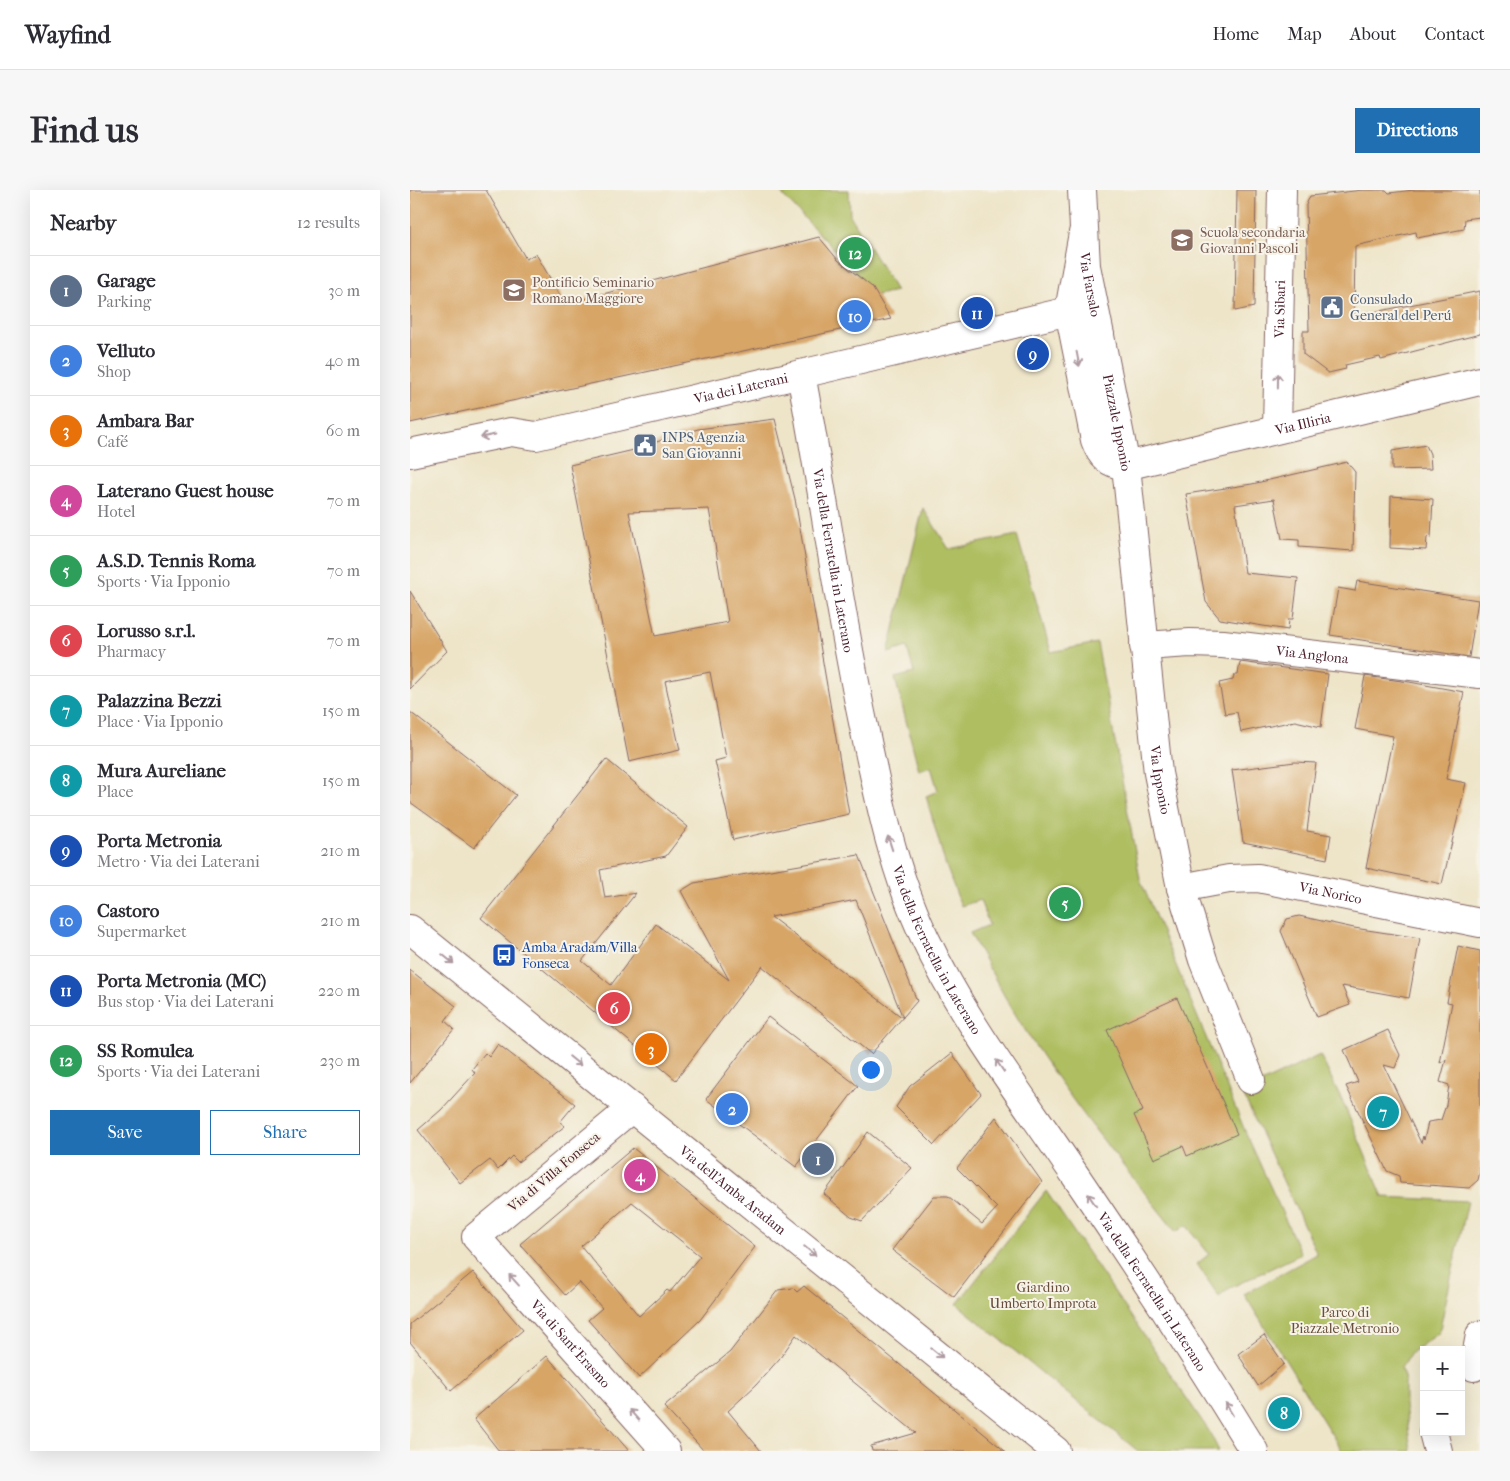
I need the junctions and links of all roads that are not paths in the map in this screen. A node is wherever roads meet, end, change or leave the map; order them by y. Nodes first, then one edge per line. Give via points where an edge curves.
1 (1082, 190) edge
2 (1282, 190) edge
3 (1083, 234) junction
4 (1069, 311) junction
5 (1100, 336) junction
6 (801, 374) junction
7 (1480, 381) edge
8 (1277, 429) junction
9 (410, 453) edge
10 (1126, 466) junction
11 (1144, 646) junction
12 (1480, 674) edge
13 (1181, 888) junction
14 (1480, 924) edge
15 (410, 929) edge
16 (1251, 1080) dead end
17 (632, 1108) junction
18 (476, 1237) joint
19 (1480, 1335) edge
20 (1472, 1369) edge
21 (1434, 1436) edge
22 (666, 1451) edge
23 (1056, 1451) edge
24 (1254, 1451) edge
25 (1438, 1451) edge

1 - 3 street, Via Farsalo
8 -> 2 street, Via Sibari
3 - 4 street, Via Farsalo
3 - 5 street, Via Farsalo
4 - 5 street, Piazzale Ipponio via 1084,316
4 - 6 street, Via dei Laterani
4 -> 10 street, Piazzale Ipponio via 1097,447 1110,463
5 - 10 street, Piazzale Ipponio
6 -> 9 street, Via dei Laterani via 536,436 511,432
24 -> 6 street, Via della Ferratella in Laterano via 1118,1239 978,1033 925,938 904,887 874,782 838,600
7 - 8 street, Via Illiria
8 - 10 street, Via Illiria
10 - 11 street, Via Ipponio
11 - 12 street, Via Anglona via 1217,644
11 - 13 street, Via Ipponio via 1158,774
13 - 14 street, Via Norico via 1229,879 1258,878
13 - 16 street, Via Ipponio via 1203,960
15 -> 17 street, Via dell'Amba Aradam
17 - 18 street, Via di Villa Fonseca
17 -> 23 street, Via dell'Amba Aradam
22 -> 18 street, Via di Sant'Erasmo
19 - 20 street
21 - 25 street

